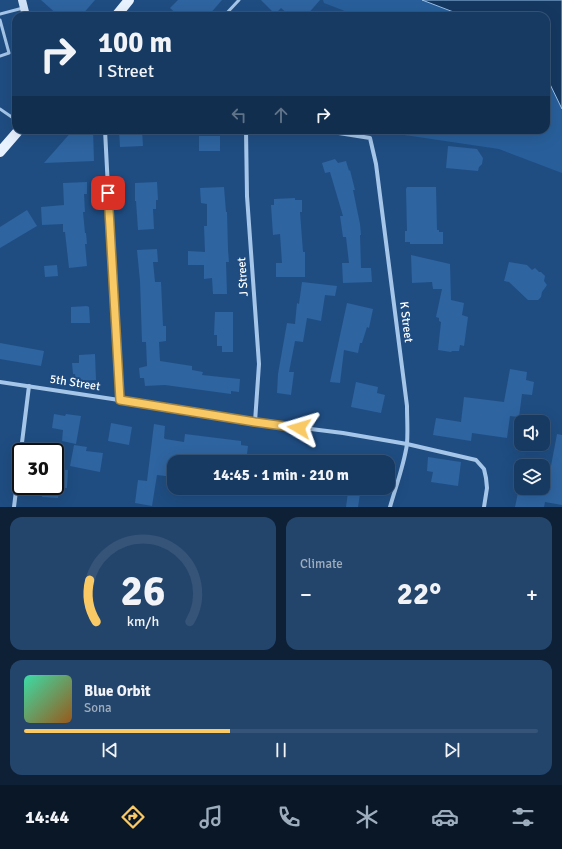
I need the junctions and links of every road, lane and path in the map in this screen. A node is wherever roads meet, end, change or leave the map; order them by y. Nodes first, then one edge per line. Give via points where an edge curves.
1 (130, 0) edge
2 (239, 0) edge
3 (23, 4) edge
4 (120, 12) edge
5 (228, 12) edge
6 (0, 14) edge
7 (0, 20) edge
8 (0, 56) edge
9 (0, 109) edge
10 (12, 117) edge
11 (16, 134) edge
12 (105, 134) edge
13 (246, 134) edge
14 (345, 134) edge
15 (0, 152) edge
16 (0, 382) edge
17 (29, 386) junction
18 (120, 400) junction
19 (255, 422) junction
20 (407, 444) junction
21 (14, 507) edge
22 (390, 507) edge
23 (484, 507) edge

1 - 4 main road
2 - 5 lane
3 - 6 lane
7 - 8 lane via 9,53
9 - 10 lane
11 - 15 main road
12 - 18 street
13 - 19 street, J Street via 247,196 259,364
14 - 20 street, K Street via 370,138 376,164 406,406
16 - 17 street, 5th Street
17 - 18 street, 5th Street
17 - 21 street
18 - 19 street, 5th Street
19 - 20 street, 5th Street
20 - 22 street, K Street
20 - 23 street, 5th Street via 476,460 484,469 486,478

